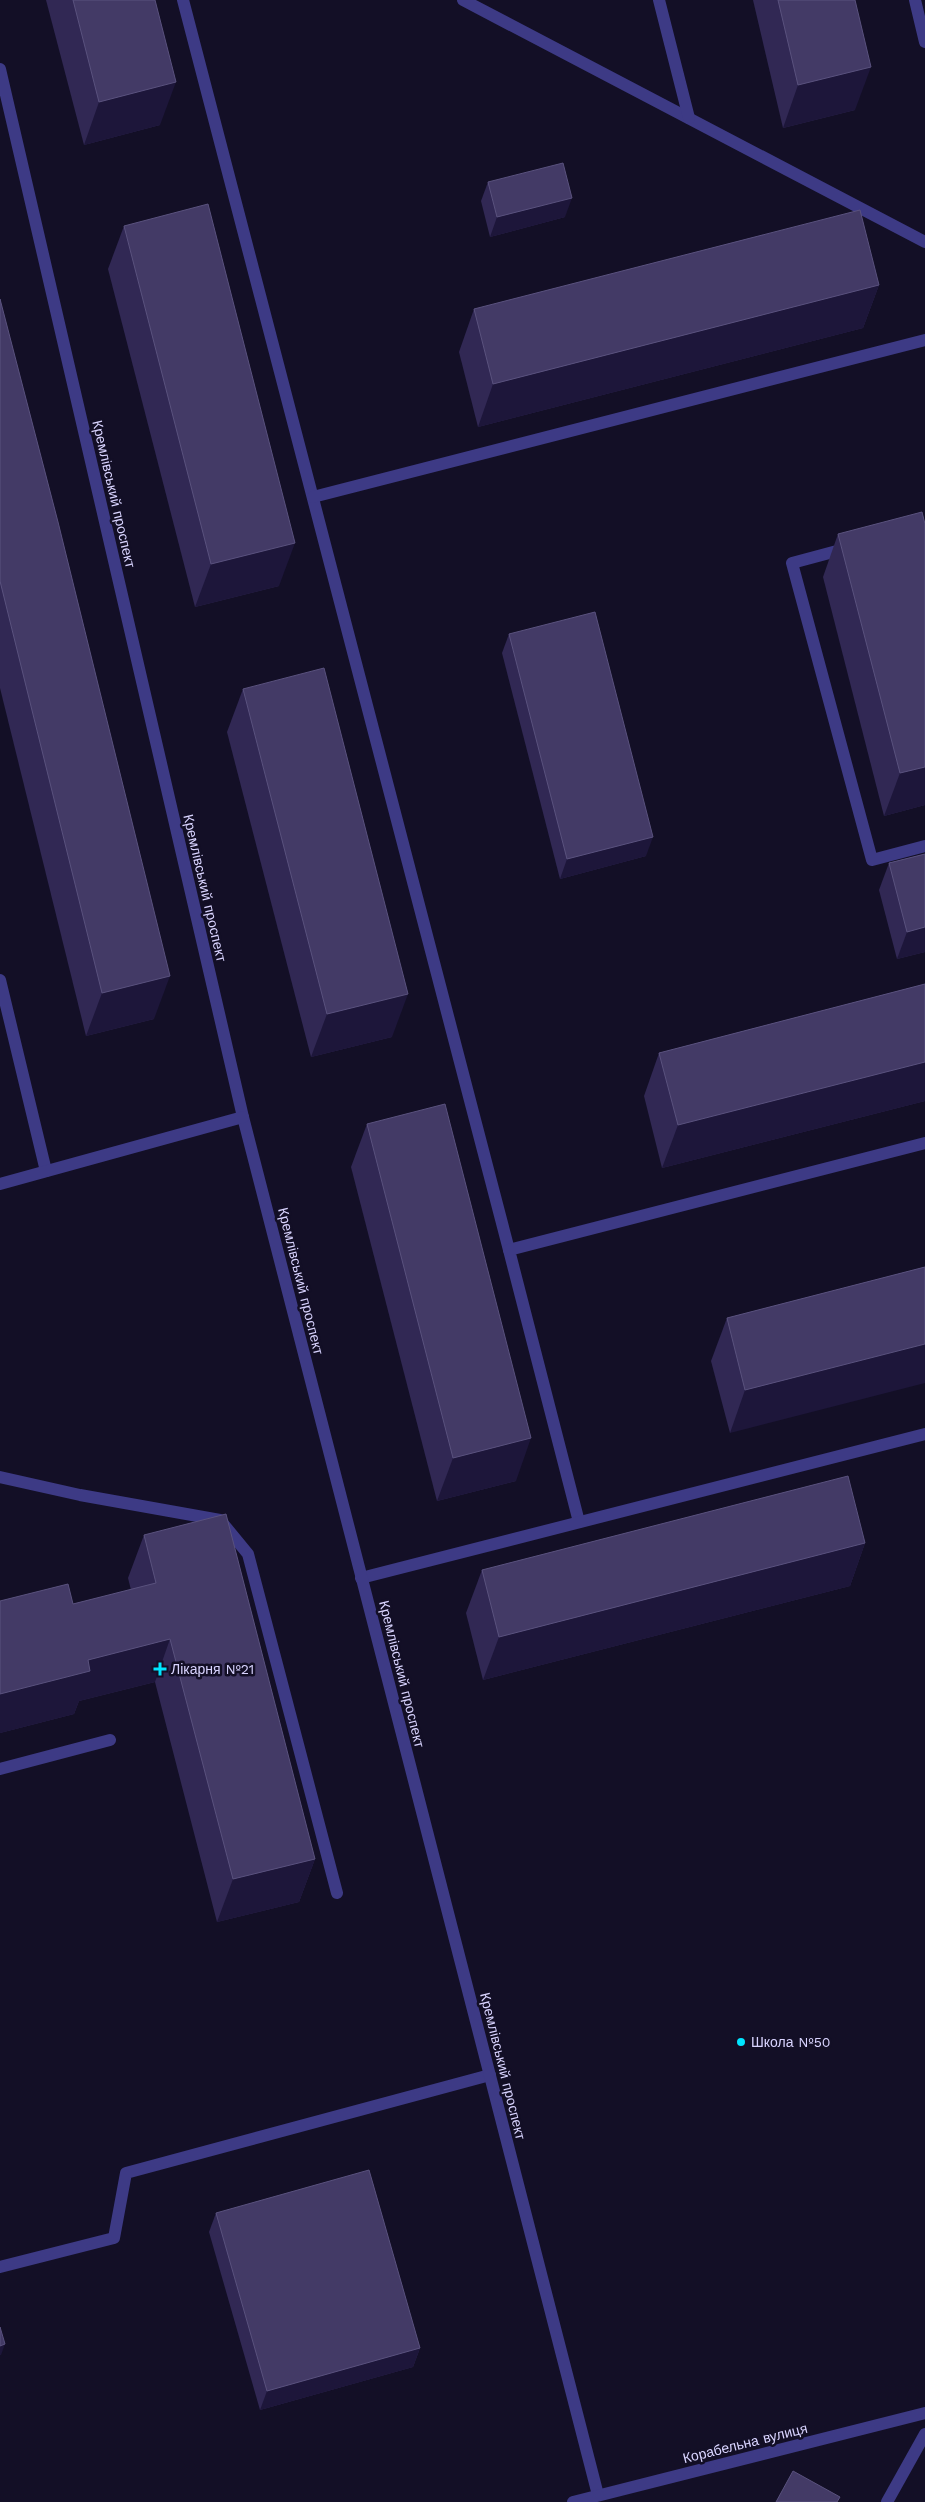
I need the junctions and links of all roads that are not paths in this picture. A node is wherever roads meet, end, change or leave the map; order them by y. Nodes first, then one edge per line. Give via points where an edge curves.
1 (183, 0) edge
2 (462, 0) edge
3 (659, 0) edge
4 (915, 0) edge
5 (925, 42) edge
6 (0, 68) edge
7 (689, 118) junction
8 (925, 242) edge
9 (925, 340) edge
10 (312, 497) junction
11 (857, 545) edge
12 (925, 846) edge
13 (0, 980) edge
14 (243, 1117) junction
15 (925, 1143) edge
16 (46, 1170) junction
17 (0, 1184) edge
18 (509, 1250) junction
19 (925, 1434) edge
20 (0, 1477) edge
21 (579, 1522) junction
22 (361, 1578) junction
23 (110, 1740) dead end
24 (0, 1769) edge
25 (337, 1893) dead end
26 (490, 2075) junction
27 (0, 2267) edge
28 (925, 2413) edge
29 (925, 2434) edge
30 (598, 2496) junction
31 (573, 2502) edge
32 (887, 2502) edge

1 - 10 street
2 - 7 street
3 - 7 street
4 - 5 street
6 - 14 street, Кремлівський проспект
7 - 8 street
9 - 10 street
10 - 18 street
11 - 12 street via 792,563 872,860
13 - 16 street
14 - 16 street
14 - 22 street, Кремлівський проспект
15 - 18 street
16 - 17 street
18 - 21 street
19 - 21 street
20 - 25 street via 220,1520 248,1554
21 - 22 street
22 - 26 street, Кремлівський проспект
23 - 24 street
26 - 27 street via 126,2173 114,2238
26 - 30 street, Кремлівський проспект
28 - 30 street, Корабельна вулиця
29 - 32 street
30 - 31 street, Корабельна вулиця

